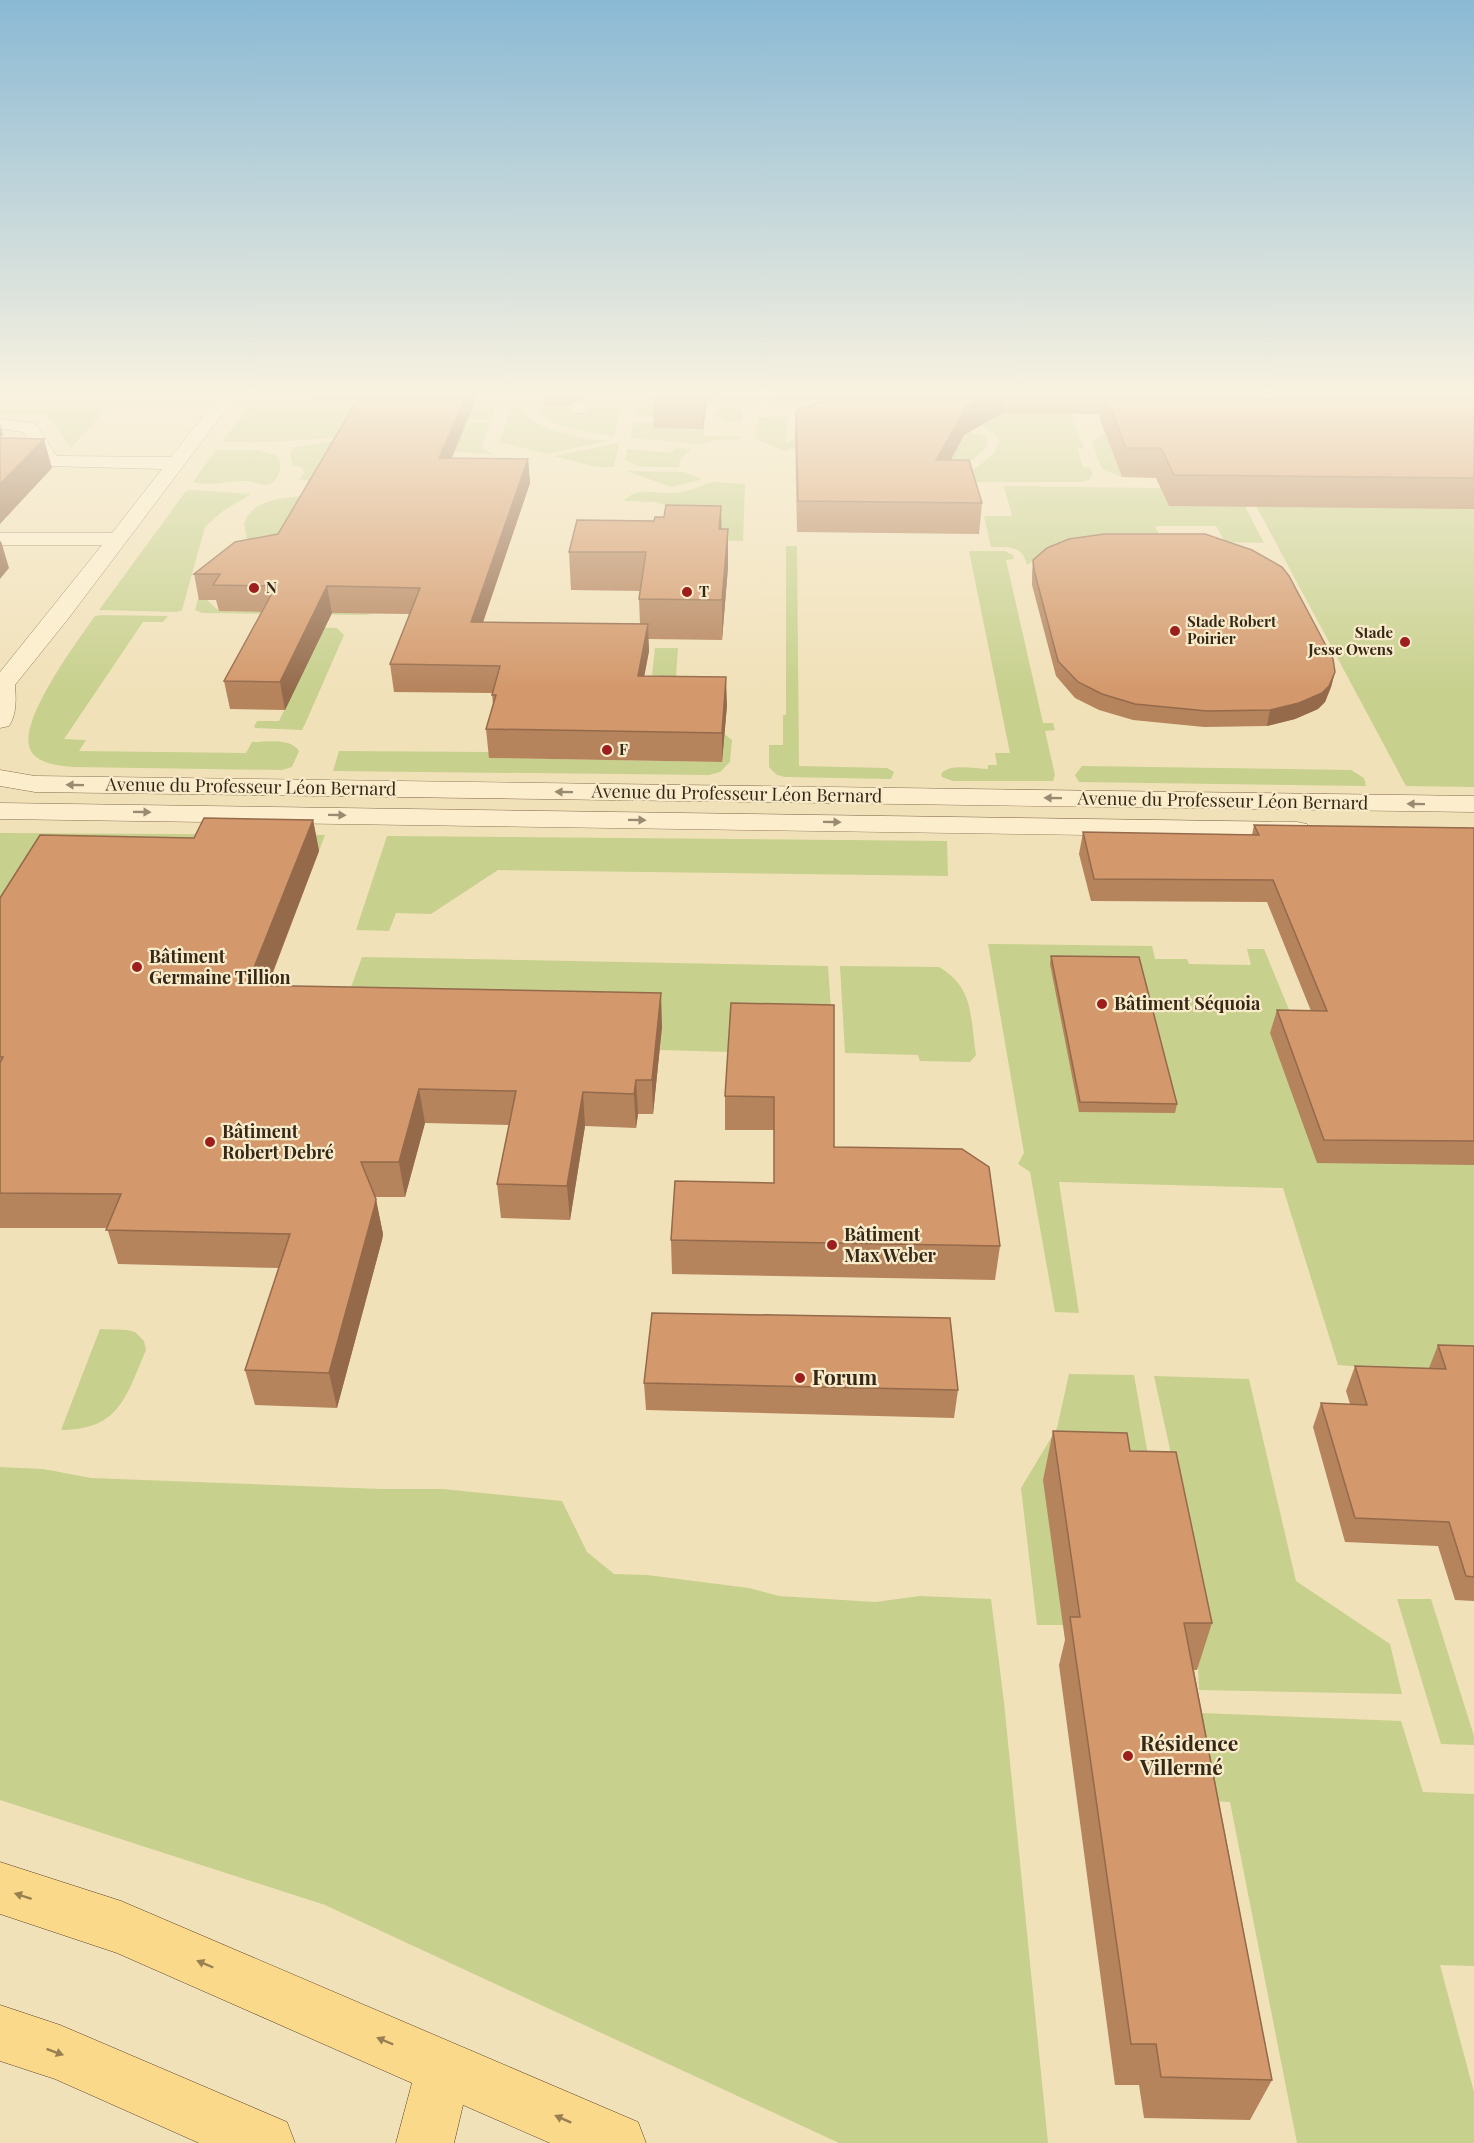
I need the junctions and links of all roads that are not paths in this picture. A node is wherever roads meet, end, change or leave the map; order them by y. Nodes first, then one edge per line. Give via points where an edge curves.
1 (154, 492) edge
2 (7, 539) edge
3 (118, 539) junction
4 (2, 686) edge
5 (0, 721) edge
6 (0, 778) edge
7 (1474, 804) edge
8 (0, 811) edge
9 (1320, 830) edge
10 (0, 1888) edge
11 (0, 2033) edge
12 (444, 2067) junction
13 (266, 2143) edge
14 (425, 2143) edge
15 (617, 2143) edge

1 - 3 street
2 - 3 street
3 - 4 street
4 - 5 street
7 -> 6 street, Avenue du Professeur Léon Bernard via 35,784
8 -> 9 street, Avenue du Professeur Léon Bernard
12 -> 10 main road via 122,1928
11 -> 13 main road via 60,2054
12 - 14 main road
15 -> 12 main road

